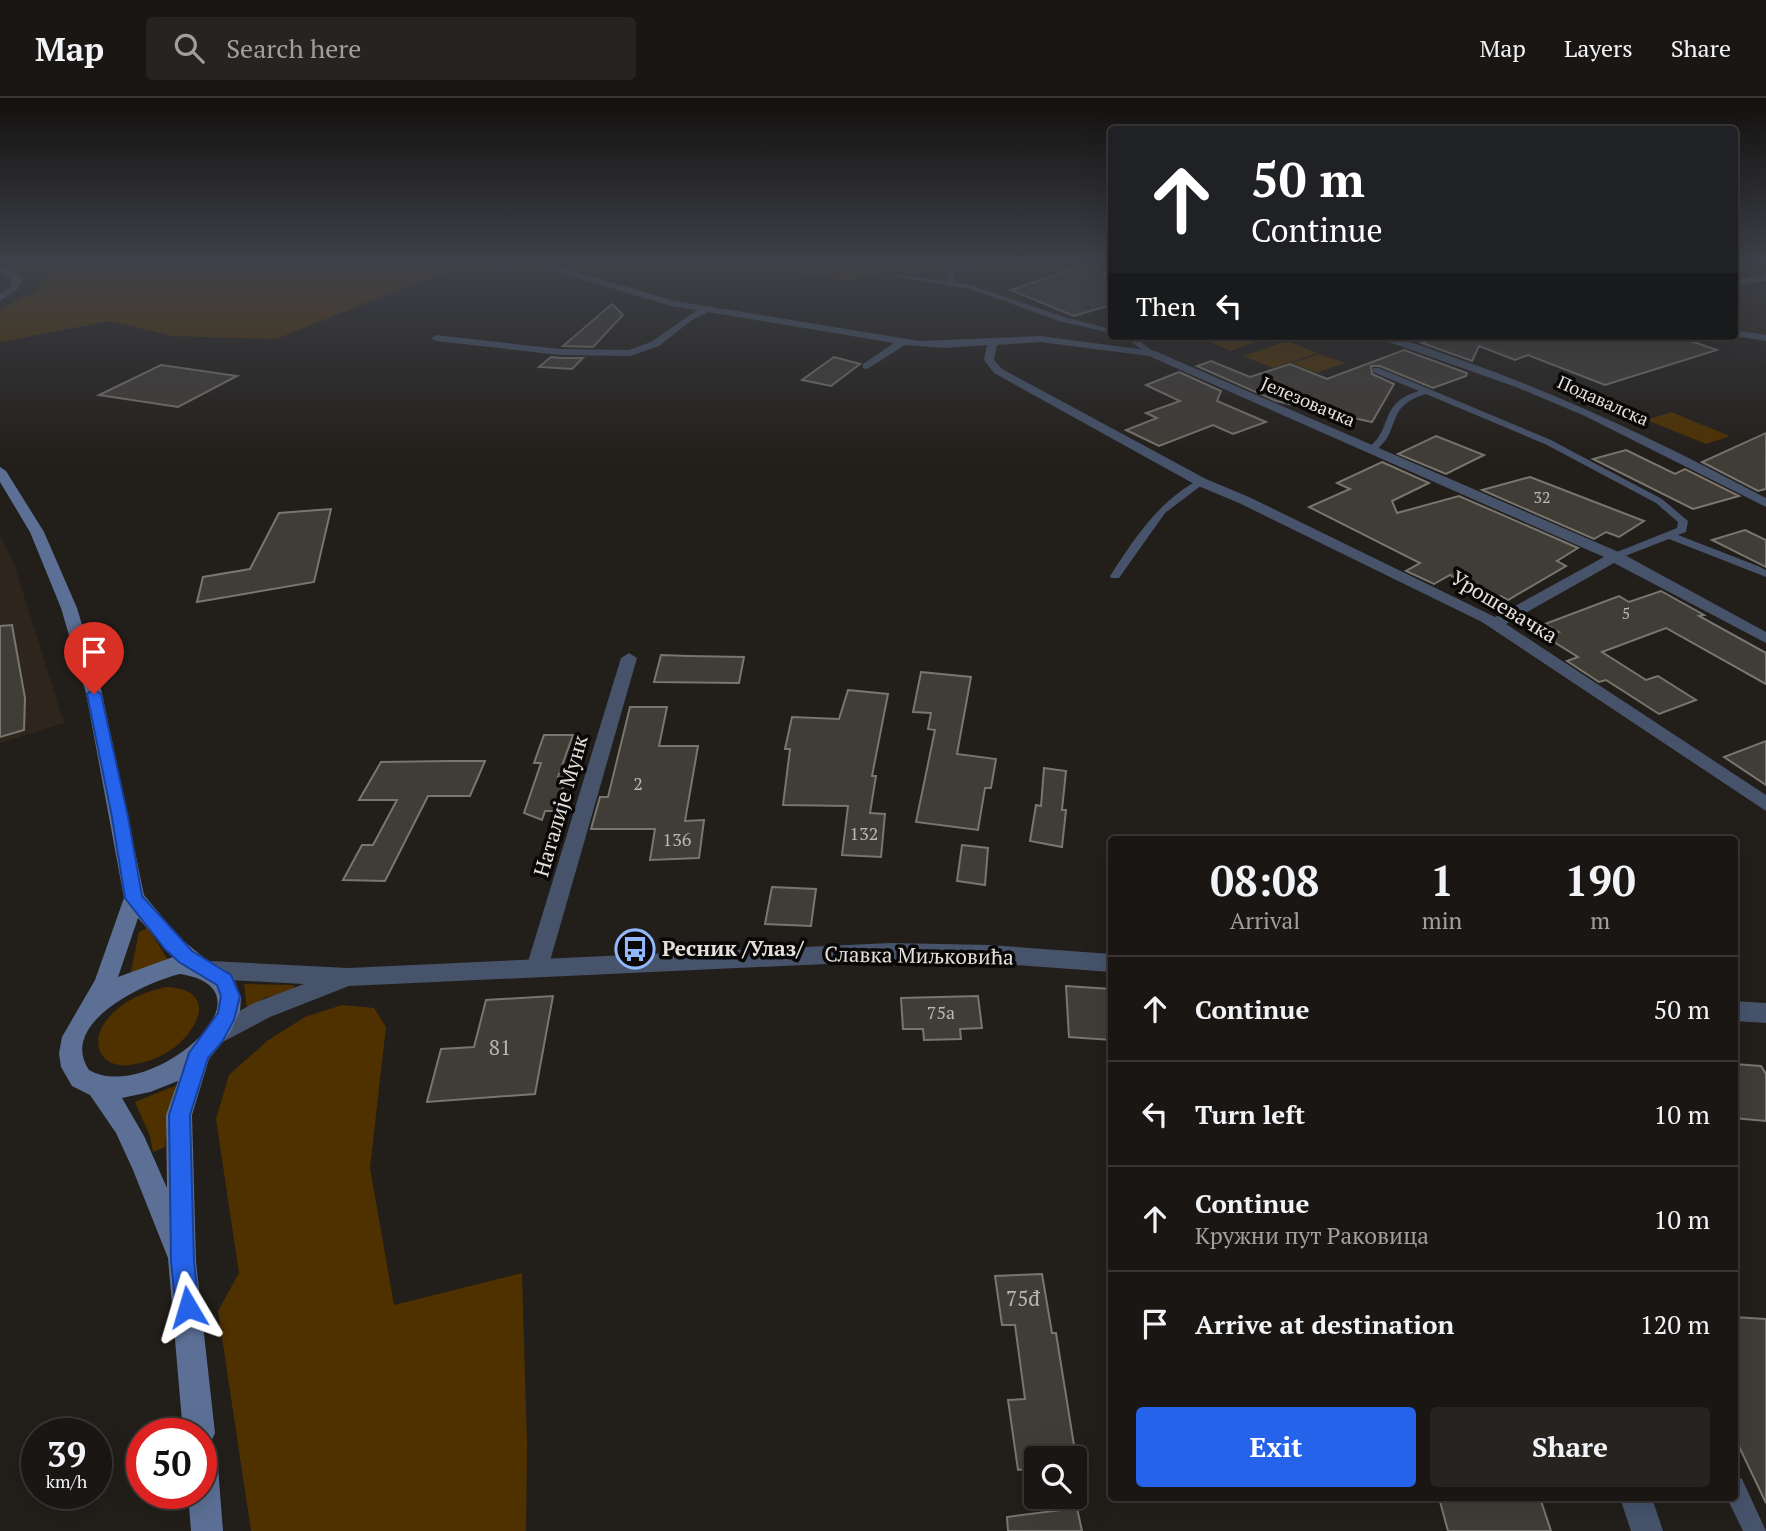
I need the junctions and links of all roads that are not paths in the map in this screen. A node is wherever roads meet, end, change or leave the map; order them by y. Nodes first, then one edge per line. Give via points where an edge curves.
1 (676, 328) edge
2 (833, 328) edge
3 (1738, 334) edge
4 (436, 338) dead end
5 (1766, 338) edge
6 (1133, 340) edge
7 (1396, 340) edge
8 (903, 341) junction
9 (993, 341) junction
10 (1151, 354) junction
11 (867, 366) dead end
12 (1376, 370) dead end
13 (1427, 391) junction
14 (1372, 449) junction
15 (0, 471) edge
16 (1201, 482) junction
17 (1766, 503) edge
18 (1671, 536) junction
19 (1616, 556) junction
20 (1766, 574) edge
21 (1115, 576) dead end
22 (1494, 624) junction
23 (1766, 638) edge
24 (629, 658) dead end
25 (1766, 804) edge
26 (134, 898) junction
27 (1108, 963) edge
28 (206, 968) junction
29 (537, 968) junction
30 (348, 977) junction
31 (93, 1007) junction
32 (1738, 1011) edge
33 (1766, 1013) edge
34 (207, 1044) junction
35 (99, 1088) junction
36 (183, 1262) junction
37 (199, 1418) edge
38 (1738, 1495) edge
39 (1637, 1501) edge
40 (205, 1509) edge
41 (207, 1531) edge
42 (1647, 1531) edge
43 (1755, 1531) edge

1 - 4 street via 654,344 630,352 560,352
2 - 8 street, Јелезовачка
3 - 5 street
6 - 10 lane
7 - 17 street, Подавалска via 1583,411 1659,445
8 - 9 street, Јелезовачка via 945,345
8 - 11 street
9 - 10 street, Јелезовачка via 1052,340
9 - 16 street, Урошевачка via 989,360 998,371
10 - 14 street, Јелезовачка
12 - 13 lane
13 - 14 lane via 1400,402 1382,441
13 - 18 lane via 1523,430 1659,501 1683,521 1682,530
14 - 19 street, Јелезовачка
15 - 26 main road via 37,532 78,634 104,736
16 - 21 lane via 1177,494 1157,515
16 - 22 street, Урошевачка via 1401,575
18 - 19 lane
18 - 20 lane
19 - 22 street
19 - 23 street, Јелезовачка
22 - 25 street, Урошевачка
24 - 29 street, Наталије Мунк
26 - 28 main road via 172,944
26 - 31 main road
27 - 29 street, Славка Миљковића via 890,952
28 - 30 street, Славка Миљковића
28 - 31 main road via 180,965 158,969
28 - 34 main road via 225,980 230,996 227,1015
29 - 30 street, Славка Миљковића
30 - 34 street, Славка Миљковића via 262,1010
31 - 35 main road via 80,1024 69,1057 83,1082
32 - 33 street
34 - 35 main road via 176,1070 149,1082 122,1089
34 - 36 main road via 179,1115
35 - 36 main road via 133,1139
36 - 37 main road
38 - 43 lane
39 - 42 street
40 - 41 main road

